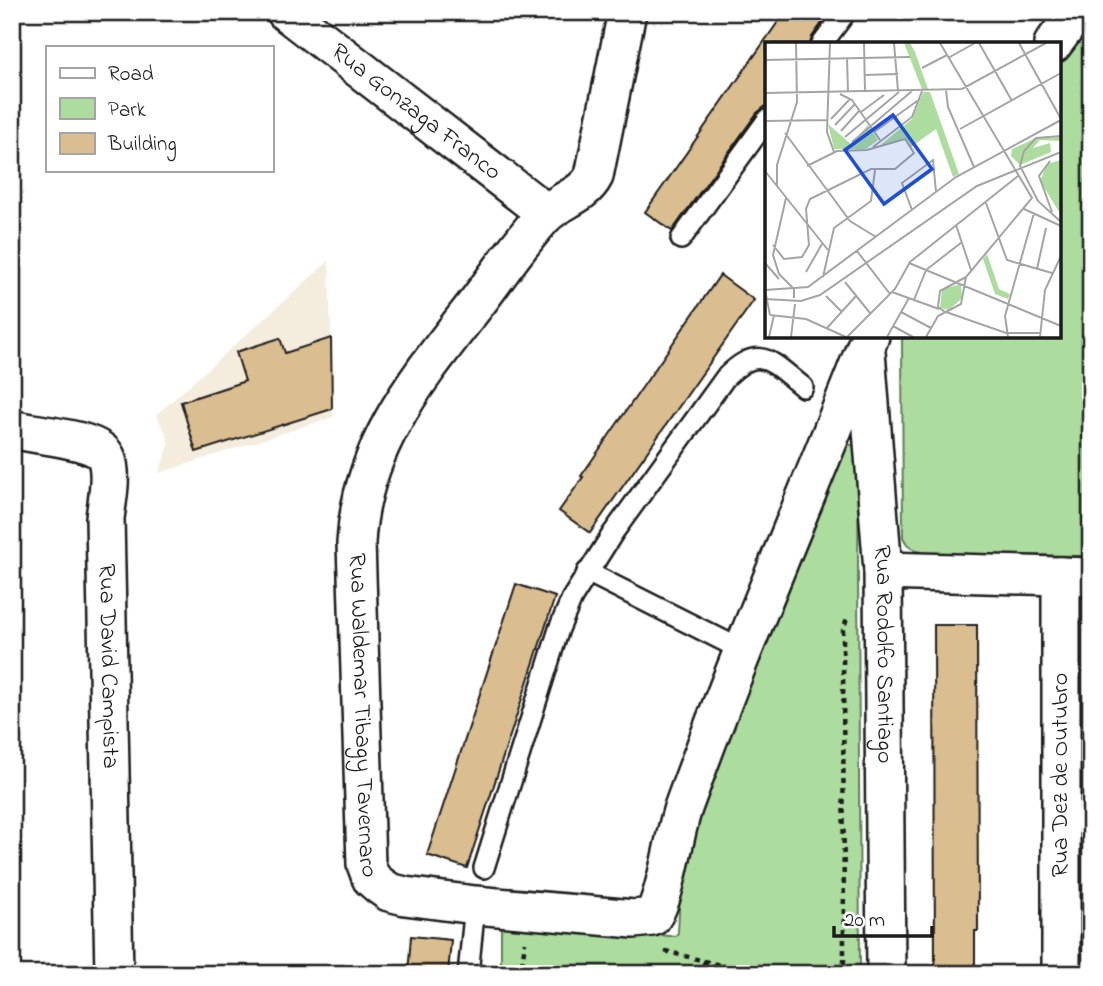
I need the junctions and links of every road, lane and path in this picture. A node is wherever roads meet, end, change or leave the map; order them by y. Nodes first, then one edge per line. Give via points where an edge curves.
1 (286, 12) edge
2 (627, 12) edge
3 (846, 12) edge
4 (1077, 12) edge
5 (824, 42) edge
6 (1054, 42) edge
7 (765, 123) edge
8 (546, 214) junction
9 (681, 239) dead end
10 (868, 341) edge
11 (803, 387) dead end
12 (12, 429) edge
13 (883, 571) junction
14 (587, 572) junction
15 (1076, 576) edge
16 (850, 610) dead end
17 (742, 650) junction
18 (484, 868) dead end
19 (475, 905) junction
20 (706, 960) dead end
21 (114, 974) edge
22 (468, 974) edge
23 (699, 974) edge
24 (844, 974) edge
25 (886, 974) edge
26 (1061, 974) edge

1 - 8 street, Rua Gonzaga Franco
2 - 8 street, Rua Waldemar Tibagy Tavernaro via 594,176 585,189
3 - 5 lane
4 - 6 street
7 - 9 lane
8 - 19 street, Rua Waldemar Tibagy Tavernaro via 419,377 375,454 357,520 366,864 371,878 388,892
10 - 13 street, Rua Rodolfo Santiago
10 - 17 street, Rua Waldemar Tibagy Tavernaro
11 - 14 lane via 762,359 748,359 737,366
12 - 21 street, Rua David Campista via 81,442 104,453 108,465 105,518
13 - 15 street
13 - 25 street, Rua Rodolfo Santiago
14 - 17 lane
14 - 18 lane via 559,629
15 - 26 street, Rua Dez de Outubro
16 - 24 path via 843,631
17 - 19 street, Rua Waldemar Tibagy Tavernaro via 682,809 652,917
19 - 22 lane
20 - 23 path

